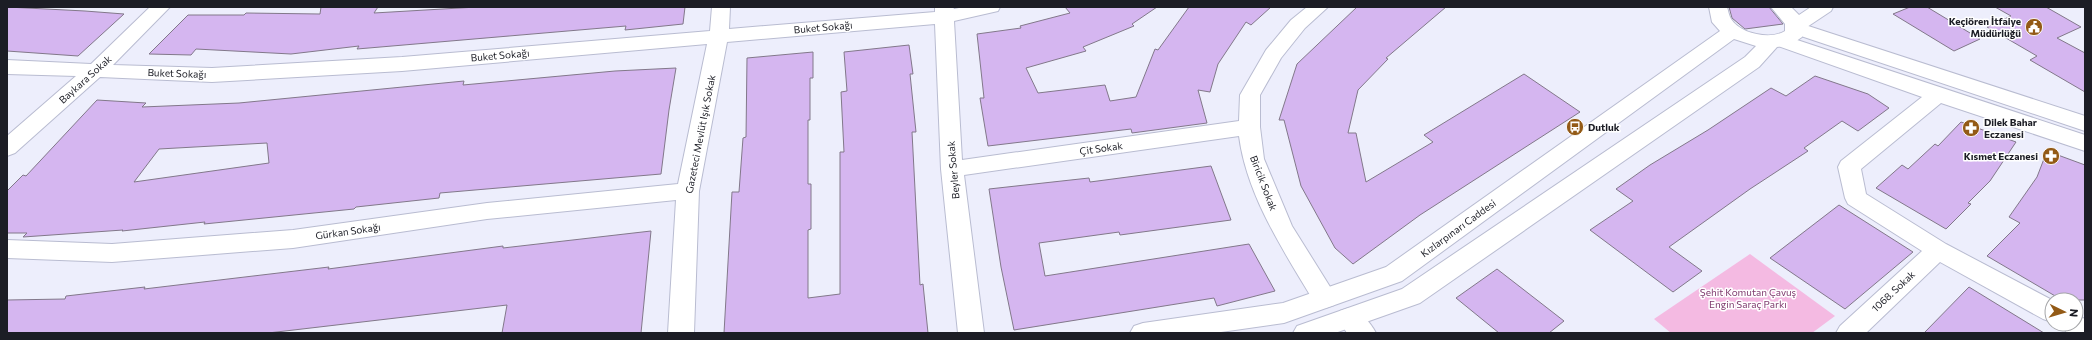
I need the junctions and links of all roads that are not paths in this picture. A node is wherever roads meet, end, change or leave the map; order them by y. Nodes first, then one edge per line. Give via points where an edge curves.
1 (161, 7) edge
2 (721, 7) edge
3 (991, 7) edge
4 (1319, 7) edge
5 (1718, 7) edge
6 (1780, 7) edge
7 (1824, 7) edge
8 (944, 12) edge
9 (1796, 27) junction
10 (1733, 30) junction
11 (719, 35) junction
12 (1776, 42) junction
13 (7, 67) edge
14 (96, 70) junction
15 (1938, 95) junction
16 (2085, 124) edge
17 (1249, 127) junction
18 (2085, 143) edge
19 (7, 148) edge
20 (952, 169) junction
21 (688, 191) junction
22 (7, 249) edge
23 (1938, 250) junction
24 (1325, 298) junction
25 (2044, 308) edge
26 (1356, 326) edge
27 (681, 333) edge
28 (972, 333) edge
29 (1143, 333) edge
30 (1306, 333) edge
31 (1849, 333) edge

1 - 14 street, Baykara Sokak
2 - 11 street, Gazeteci Mevlüt Işık Sokak
3 - 8 street, Buket Sokağı
4 - 17 street, Biricik Sokak via 1298,24 1273,55 1250,95
5 - 10 street via 1720,19
6 - 9 street via 1789,15
7 - 9 street
8 - 11 street, Buket Sokağı
8 - 20 street, Beyler Sokak
9 - 12 street via 1795,34 1790,39
9 - 16 street
10 - 12 street via 1757,41
10 - 24 street, Kızlarpınarı Caddesi via 1394,274
11 - 14 street, Buket Sokağı via 402,64 220,74
11 - 21 street, Gazeteci Mevlüt Işık Sokak
12 - 15 street
12 - 26 street via 1752,62 1411,296
13 - 14 street, Buket Sokağı
14 - 19 street, Baykara Sokak
15 - 18 street
15 - 23 street via 1849,167 1856,198
17 - 20 street, Çit Sokak
17 - 24 street, Biricik Sokak via 1253,159 1282,228
20 - 28 street, Beyler Sokak
21 - 22 street, Gürkan Sokağı via 486,211 293,239 112,253
21 - 27 street, Gazeteci Mevlüt Işık Sokak
23 - 25 street
23 - 31 street, 1068. Sokak
24 - 29 street, Kızlarpınarı Caddesi via 1284,313
26 - 30 street

